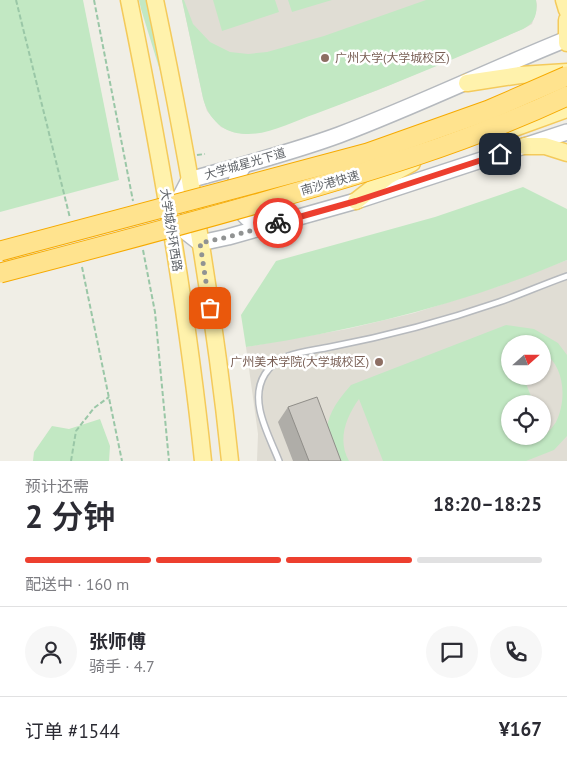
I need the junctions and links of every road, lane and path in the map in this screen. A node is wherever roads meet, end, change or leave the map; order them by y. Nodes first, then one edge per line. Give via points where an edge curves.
1 (128, 0) edge
2 (155, 0) edge
3 (564, 0) edge
4 (567, 10) edge
5 (567, 20) edge
6 (567, 40) edge
7 (567, 72) edge
8 (567, 76) edge
9 (467, 83) junction
10 (567, 96) edge
11 (567, 108) edge
12 (567, 132) edge
13 (525, 146) junction
14 (567, 153) edge
15 (244, 165) junction
16 (189, 180) junction
17 (356, 201) junction
18 (169, 218) junction
19 (261, 228) junction
20 (200, 243) junction
21 (0, 251) edge
22 (0, 273) edge
23 (567, 276) edge
24 (109, 397) dead end
25 (71, 461) edge
26 (204, 461) edge
27 (230, 461) edge
28 (279, 461) edge

1 - 18 main road, 大学城外环西路
2 - 16 main road, 大学城外环西路
3 - 4 main road
5 - 6 main road
6 - 9 main road, 大学城星光下道
7 - 9 main road
8 - 21 highway, 南沙港快速, bridge via 489,110 368,153
9 - 15 main road, 大学城星光下道 via 340,135
10 - 22 highway, 南沙港快速, bridge via 424,154 354,176
11 - 17 main road via 410,164 388,176
12 - 13 main road
13 - 14 main road via 545,146
13 - 17 main road
15 - 16 main road, 大学城星光下道
15 - 19 main road via 236,177 235,199 242,214
16 - 18 main road, 大学城星光下道
16 - 20 main road, 大学城外环西路
17 - 19 main road
18 - 20 main road
18 - 26 main road, 大学城外环西路
19 - 20 main road
20 - 27 main road, 大学城外环西路
23 - 28 lane via 451,317 294,354 278,361 261,381 259,401
24 - 25 path via 94,408 76,431

